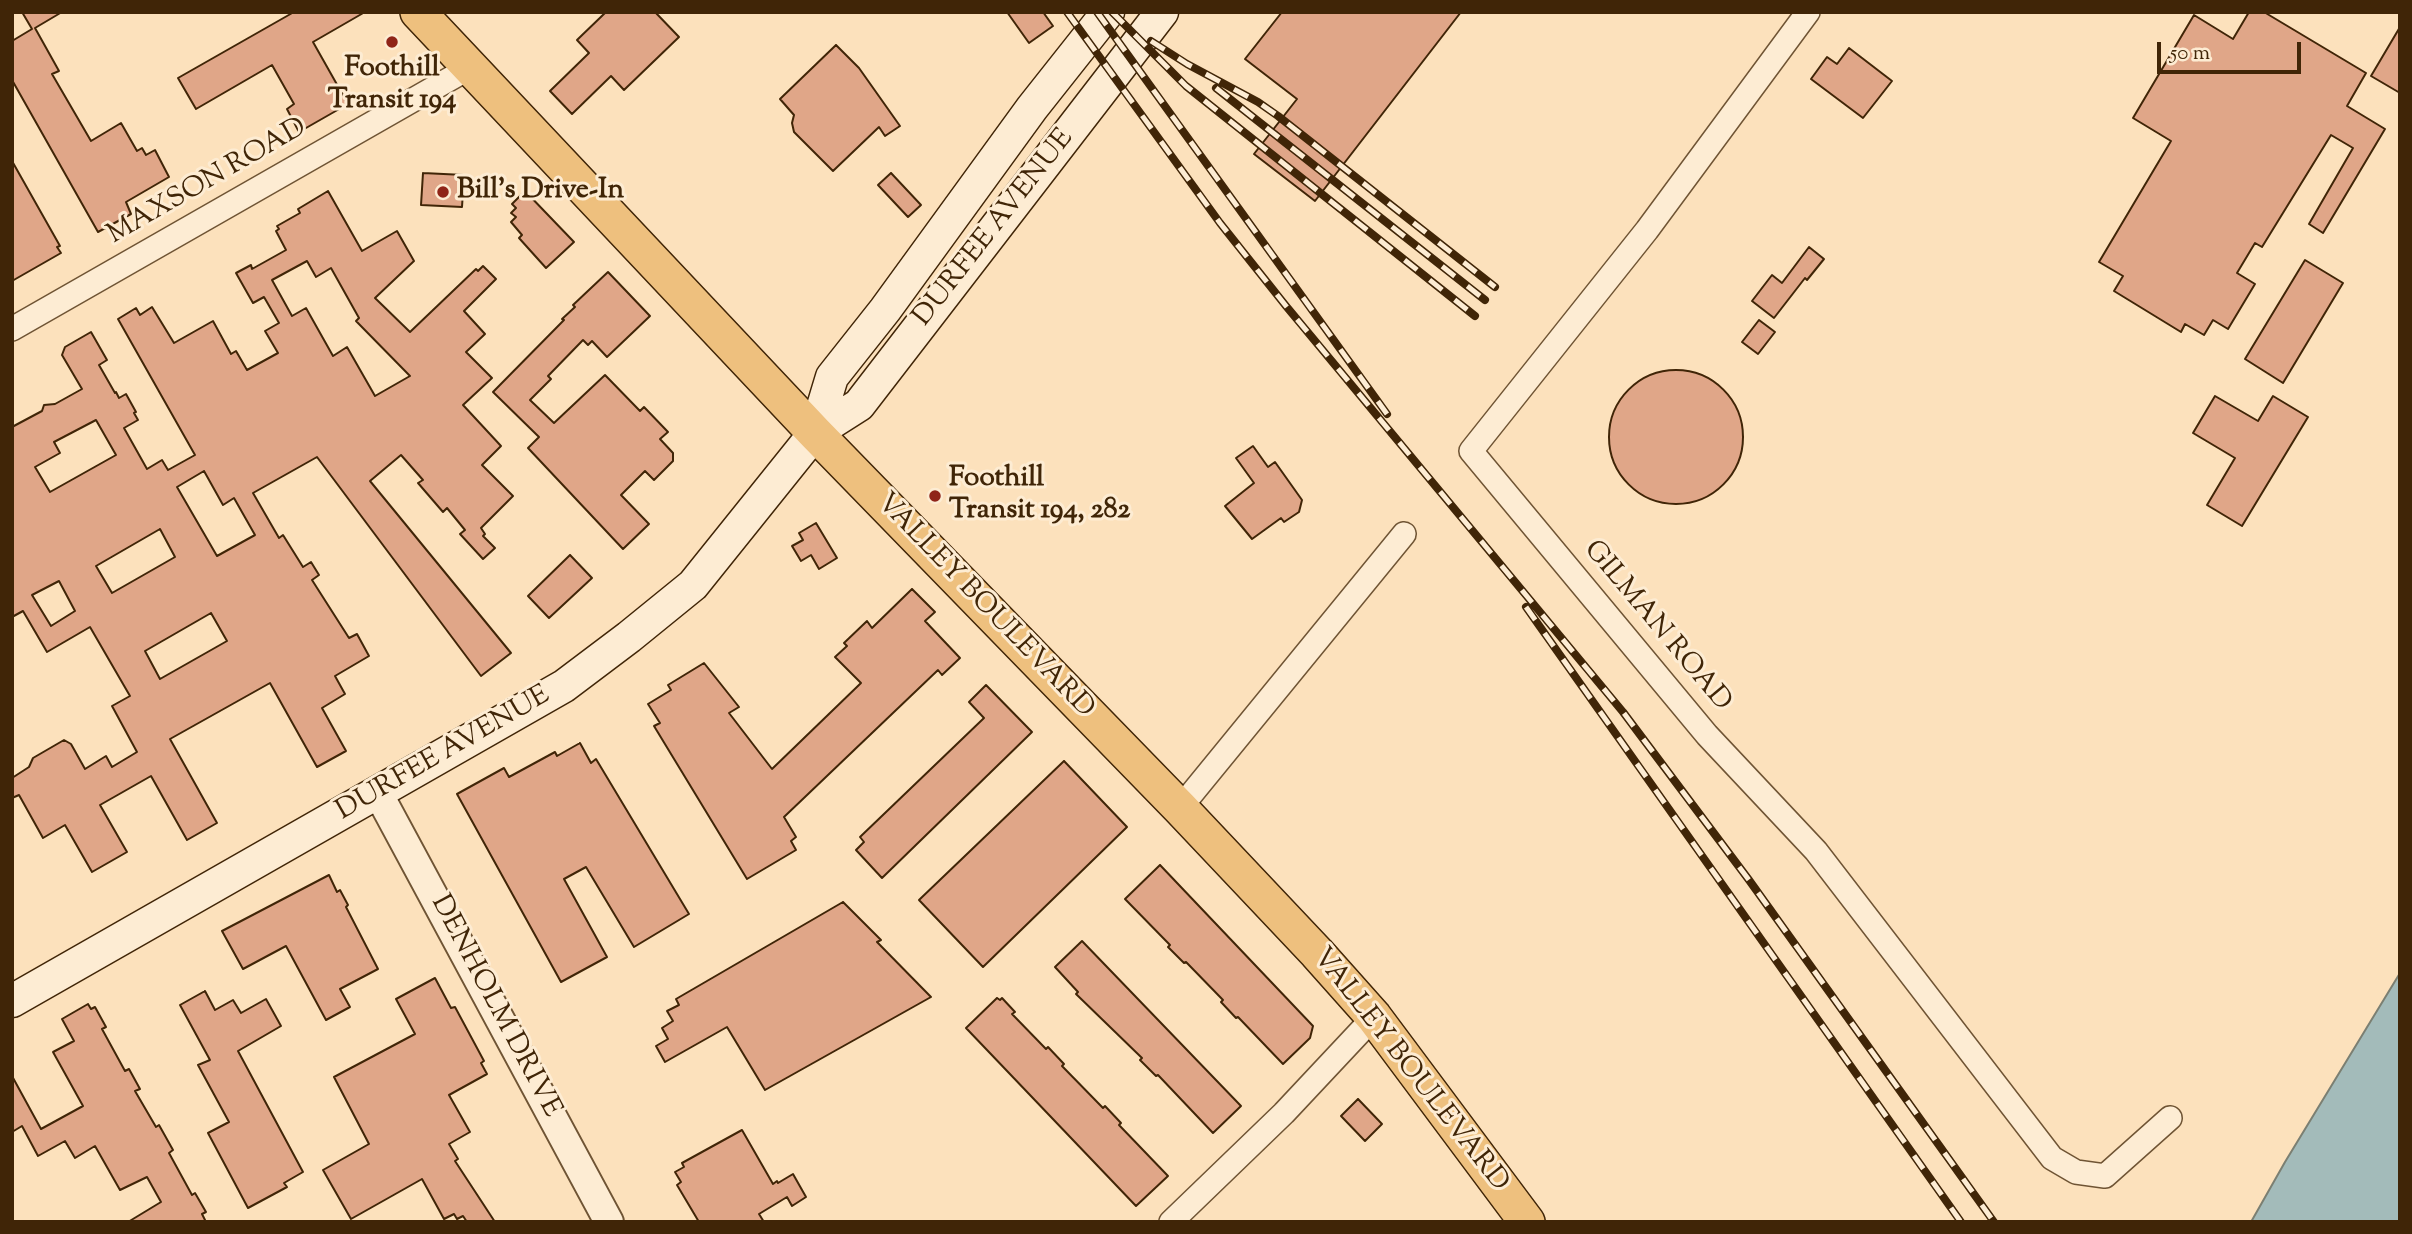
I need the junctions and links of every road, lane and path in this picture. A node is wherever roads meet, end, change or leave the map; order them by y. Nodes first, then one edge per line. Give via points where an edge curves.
1 (418, 12) edge
2 (1108, 12) edge
3 (1162, 12) edge
4 (1808, 12) edge
5 (469, 68) junction
6 (12, 330) edge
7 (815, 433) junction
8 (1404, 534) dead end
9 (378, 793) junction
10 (1180, 808) junction
11 (12, 1001) edge
12 (1374, 1017) junction
13 (2170, 1118) dead end
14 (609, 1222) edge
15 (1171, 1222) edge
16 (1527, 1222) edge

1 - 5 main road, VALLEY BOULEVARD
2 - 7 main road, DURFEE AVENUE via 832,377
3 - 7 main road, DURFEE AVENUE via 859,405
4 - 13 street, GILMAN ROAD via 1647,230 1471,451 1707,735 1816,851 2052,1158 2076,1172 2105,1176
5 - 6 street, MAXSON ROAD
5 - 7 main road, VALLEY BOULEVARD
7 - 9 main road, DURFEE AVENUE via 693,585 564,686
7 - 10 main road, VALLEY BOULEVARD
8 - 10 street
9 - 11 main road, DURFEE AVENUE
9 - 14 street, DENHOLM DRIVE
10 - 12 main road, VALLEY BOULEVARD
12 - 15 street via 1284,1114
12 - 16 main road, VALLEY BOULEVARD

